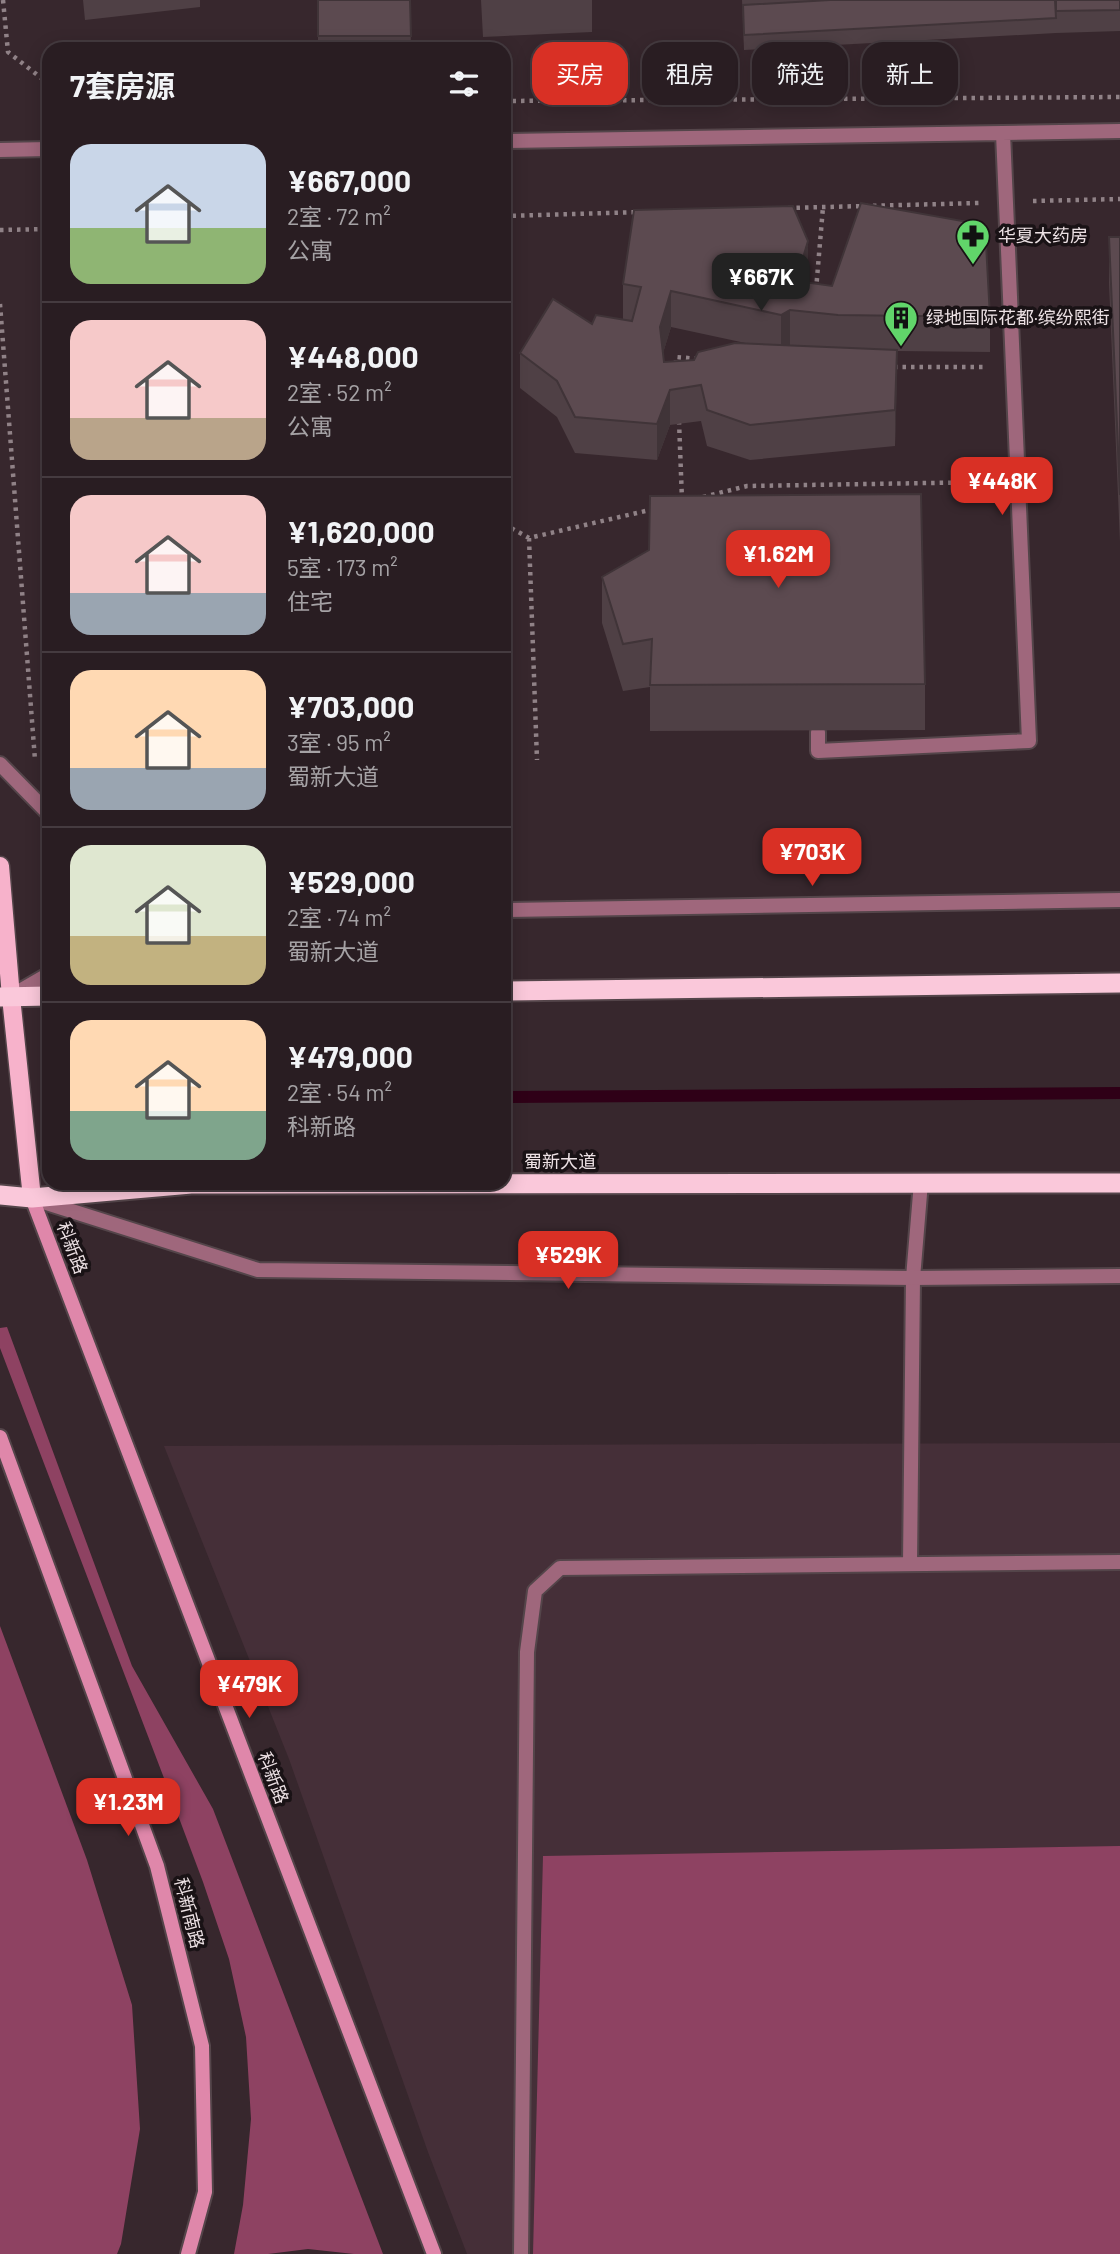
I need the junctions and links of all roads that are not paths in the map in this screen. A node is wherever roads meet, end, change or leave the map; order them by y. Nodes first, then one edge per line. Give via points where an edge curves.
1 (1120, 131) edge
2 (1003, 133) junction
3 (511, 141) edge
4 (42, 149) edge
5 (0, 150) edge
6 (818, 732) edge
7 (0, 764) edge
8 (42, 807) edge
9 (0, 866) edge
10 (1120, 900) edge
11 (511, 910) edge
12 (42, 978) edge
13 (1120, 983) edge
14 (511, 991) edge
15 (42, 996) edge
16 (5, 997) edge
17 (921, 1182) junction
18 (511, 1183) edge
19 (1120, 1183) edge
20 (123, 1190) edge
21 (0, 1195) edge
22 (32, 1198) junction
23 (1120, 1276) edge
24 (913, 1278) junction
25 (0, 1437) edge
26 (1120, 1562) edge
27 (909, 1564) junction
28 (188, 2254) edge
29 (434, 2254) edge
30 (521, 2254) edge

1 - 2 street
2 - 3 street
2 - 6 street via 1029,741 818,751
4 - 5 street
7 - 8 street
9 - 16 main road
10 - 11 street
12 - 16 street
13 - 14 highway
15 - 16 highway
16 - 22 main road
17 - 18 highway, 蜀新大道
17 - 19 highway, 蜀新大道
17 - 24 street
20 - 22 highway, 蜀新大道
21 - 22 highway, 蜀新大道
22 - 24 street via 258,1270
22 - 29 main road, 科新路
23 - 24 street
24 - 27 street
25 - 28 main road, 科新南路 via 157,1866 202,2046 205,2192
26 - 27 street
27 - 30 street via 560,1568 535,1591 527,1652

